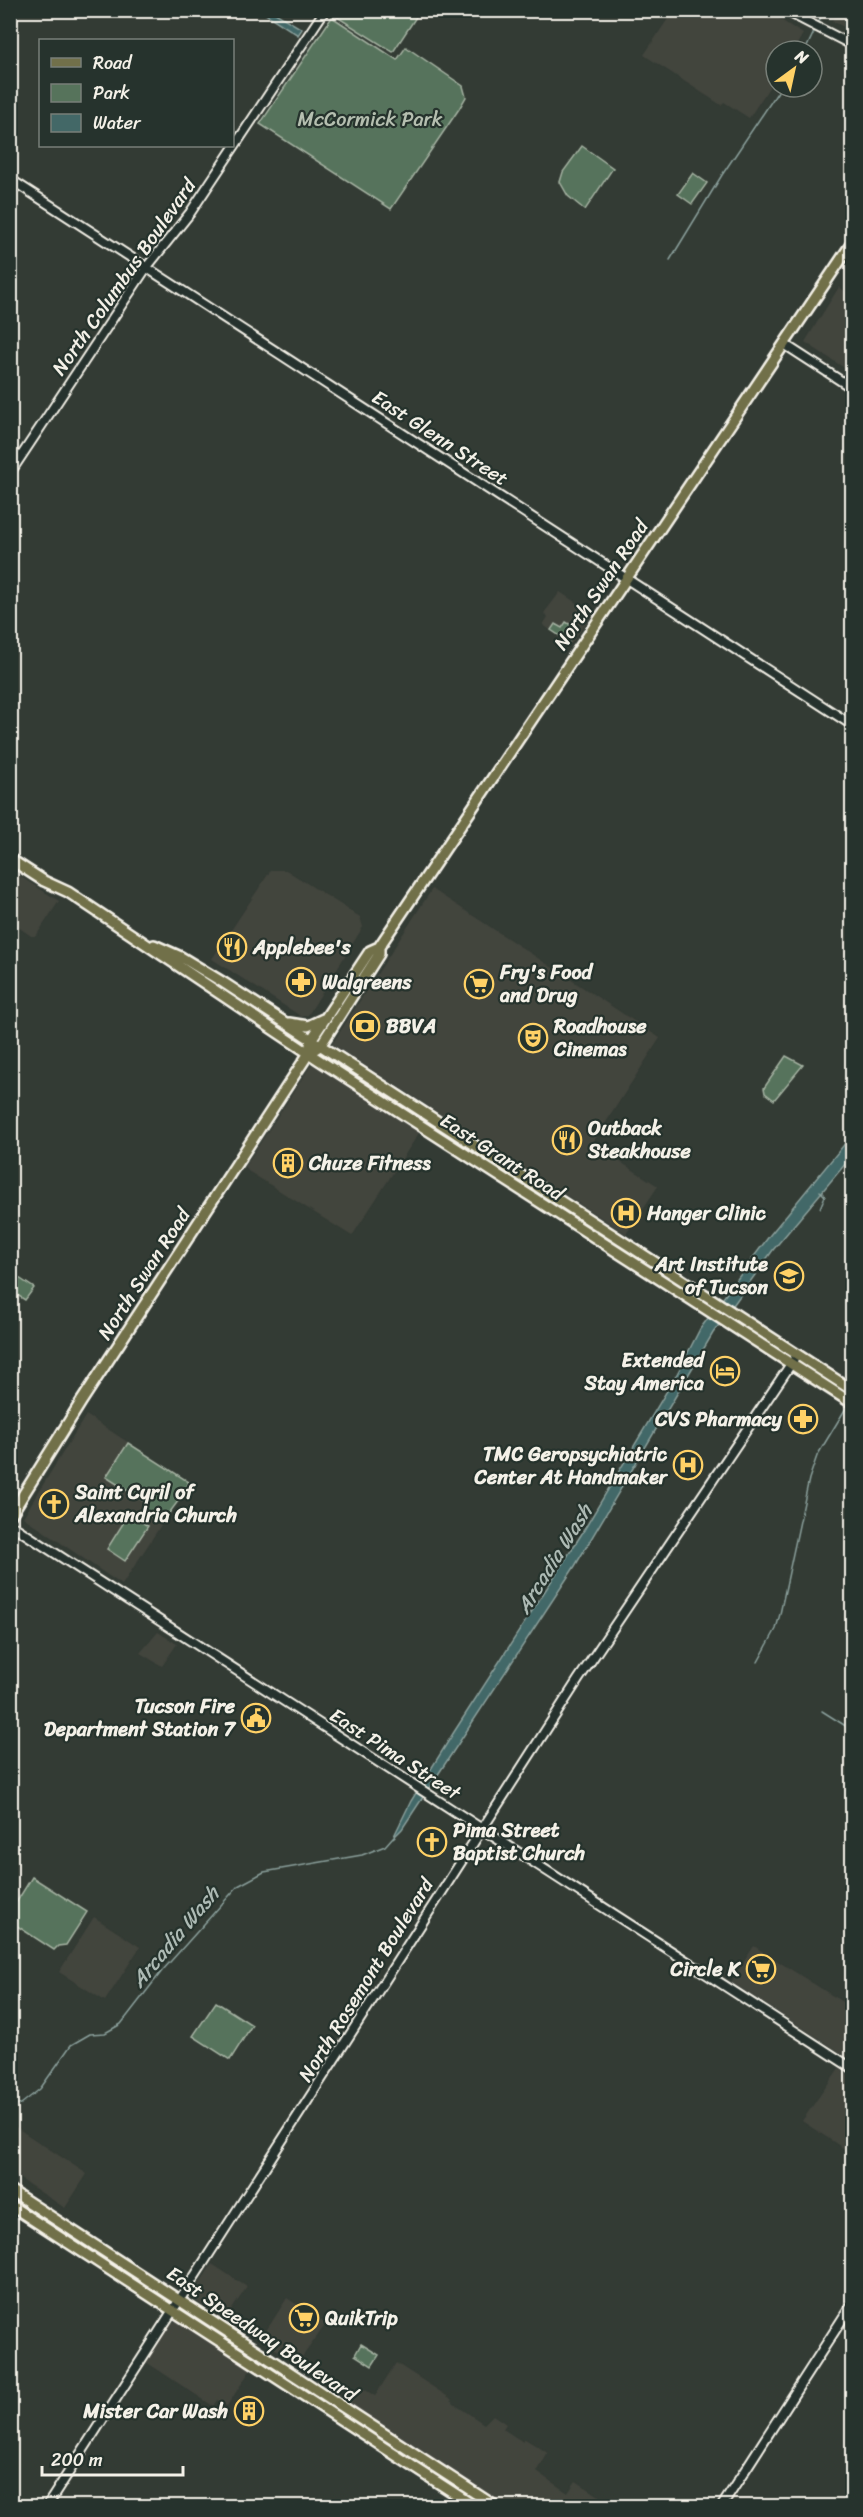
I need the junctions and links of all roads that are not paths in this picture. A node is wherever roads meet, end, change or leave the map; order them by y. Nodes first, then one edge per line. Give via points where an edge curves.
1 (325, 10) edge
2 (783, 10) edge
3 (852, 45) edge
4 (234, 147) edge
5 (234, 147) edge
6 (10, 179) edge
7 (852, 243) edge
8 (146, 268) junction
9 (784, 344) junction
10 (852, 388) edge
11 (10, 473) edge
12 (627, 579) junction
13 (852, 725) edge
14 (10, 859) edge
15 (135, 936) junction
16 (379, 947) junction
17 (326, 1018) junction
18 (278, 1019) junction
19 (311, 1040) junction
20 (320, 1046) junction
21 (309, 1053) junction
22 (797, 1355) junction
23 (791, 1364) junction
24 (852, 1390) edge
25 (852, 1403) edge
26 (10, 1516) edge
27 (10, 1524) edge
28 (481, 1829) junction
29 (852, 2068) edge
30 (10, 2190) edge
31 (10, 2205) edge
32 (181, 2301) junction
33 (852, 2304) edge
34 (174, 2312) junction
35 (47, 2506) edge
36 (474, 2506) edge
37 (495, 2506) edge
38 (722, 2506) edge

1 - 5 street, North Columbus Boulevard
2 - 3 street
4 - 8 street, North Columbus Boulevard via 190,213
6 - 8 street, East Glenn Street
7 - 9 main road, North Swan Road
8 - 11 street, North Columbus Boulevard
8 - 12 street, East Glenn Street
9 - 10 street
9 - 12 main road, North Swan Road
12 - 13 street, East Glenn Street
12 - 16 main road, North Swan Road
14 - 15 main road, East Grant Road
15 - 18 main road, East Grant Road via 181,957
15 - 21 main road, East Grant Road
16 - 17 main road, North Swan Road via 370,951
16 - 20 main road, North Swan Road via 379,954
17 - 18 main road via 304,1027
17 - 19 main road, North Swan Road
18 - 19 main road, East Grant Road
19 - 20 main road, East Grant Road
19 - 21 main road, North Swan Road
20 - 21 main road, North Swan Road
20 - 22 main road, East Grant Road
21 - 23 main road, East Grant Road
21 - 26 main road, North Swan Road
22 - 23 street, North Rosemont Boulevard
22 - 24 main road, East Grant Road
23 - 25 main road, East Grant Road
23 - 28 street, North Rosemont Boulevard via 668,1543
27 - 28 street, East Pima Street
28 - 29 street, East Pima Street
28 - 32 street, North Rosemont Boulevard
30 - 32 main road, East Speedway Boulevard
31 - 34 main road, East Speedway Boulevard
32 - 34 street, North Rosemont Boulevard
32 - 37 main road, East Speedway Boulevard
33 - 38 street
34 - 35 street, North Rosemont Boulevard
34 - 36 main road, East Speedway Boulevard

